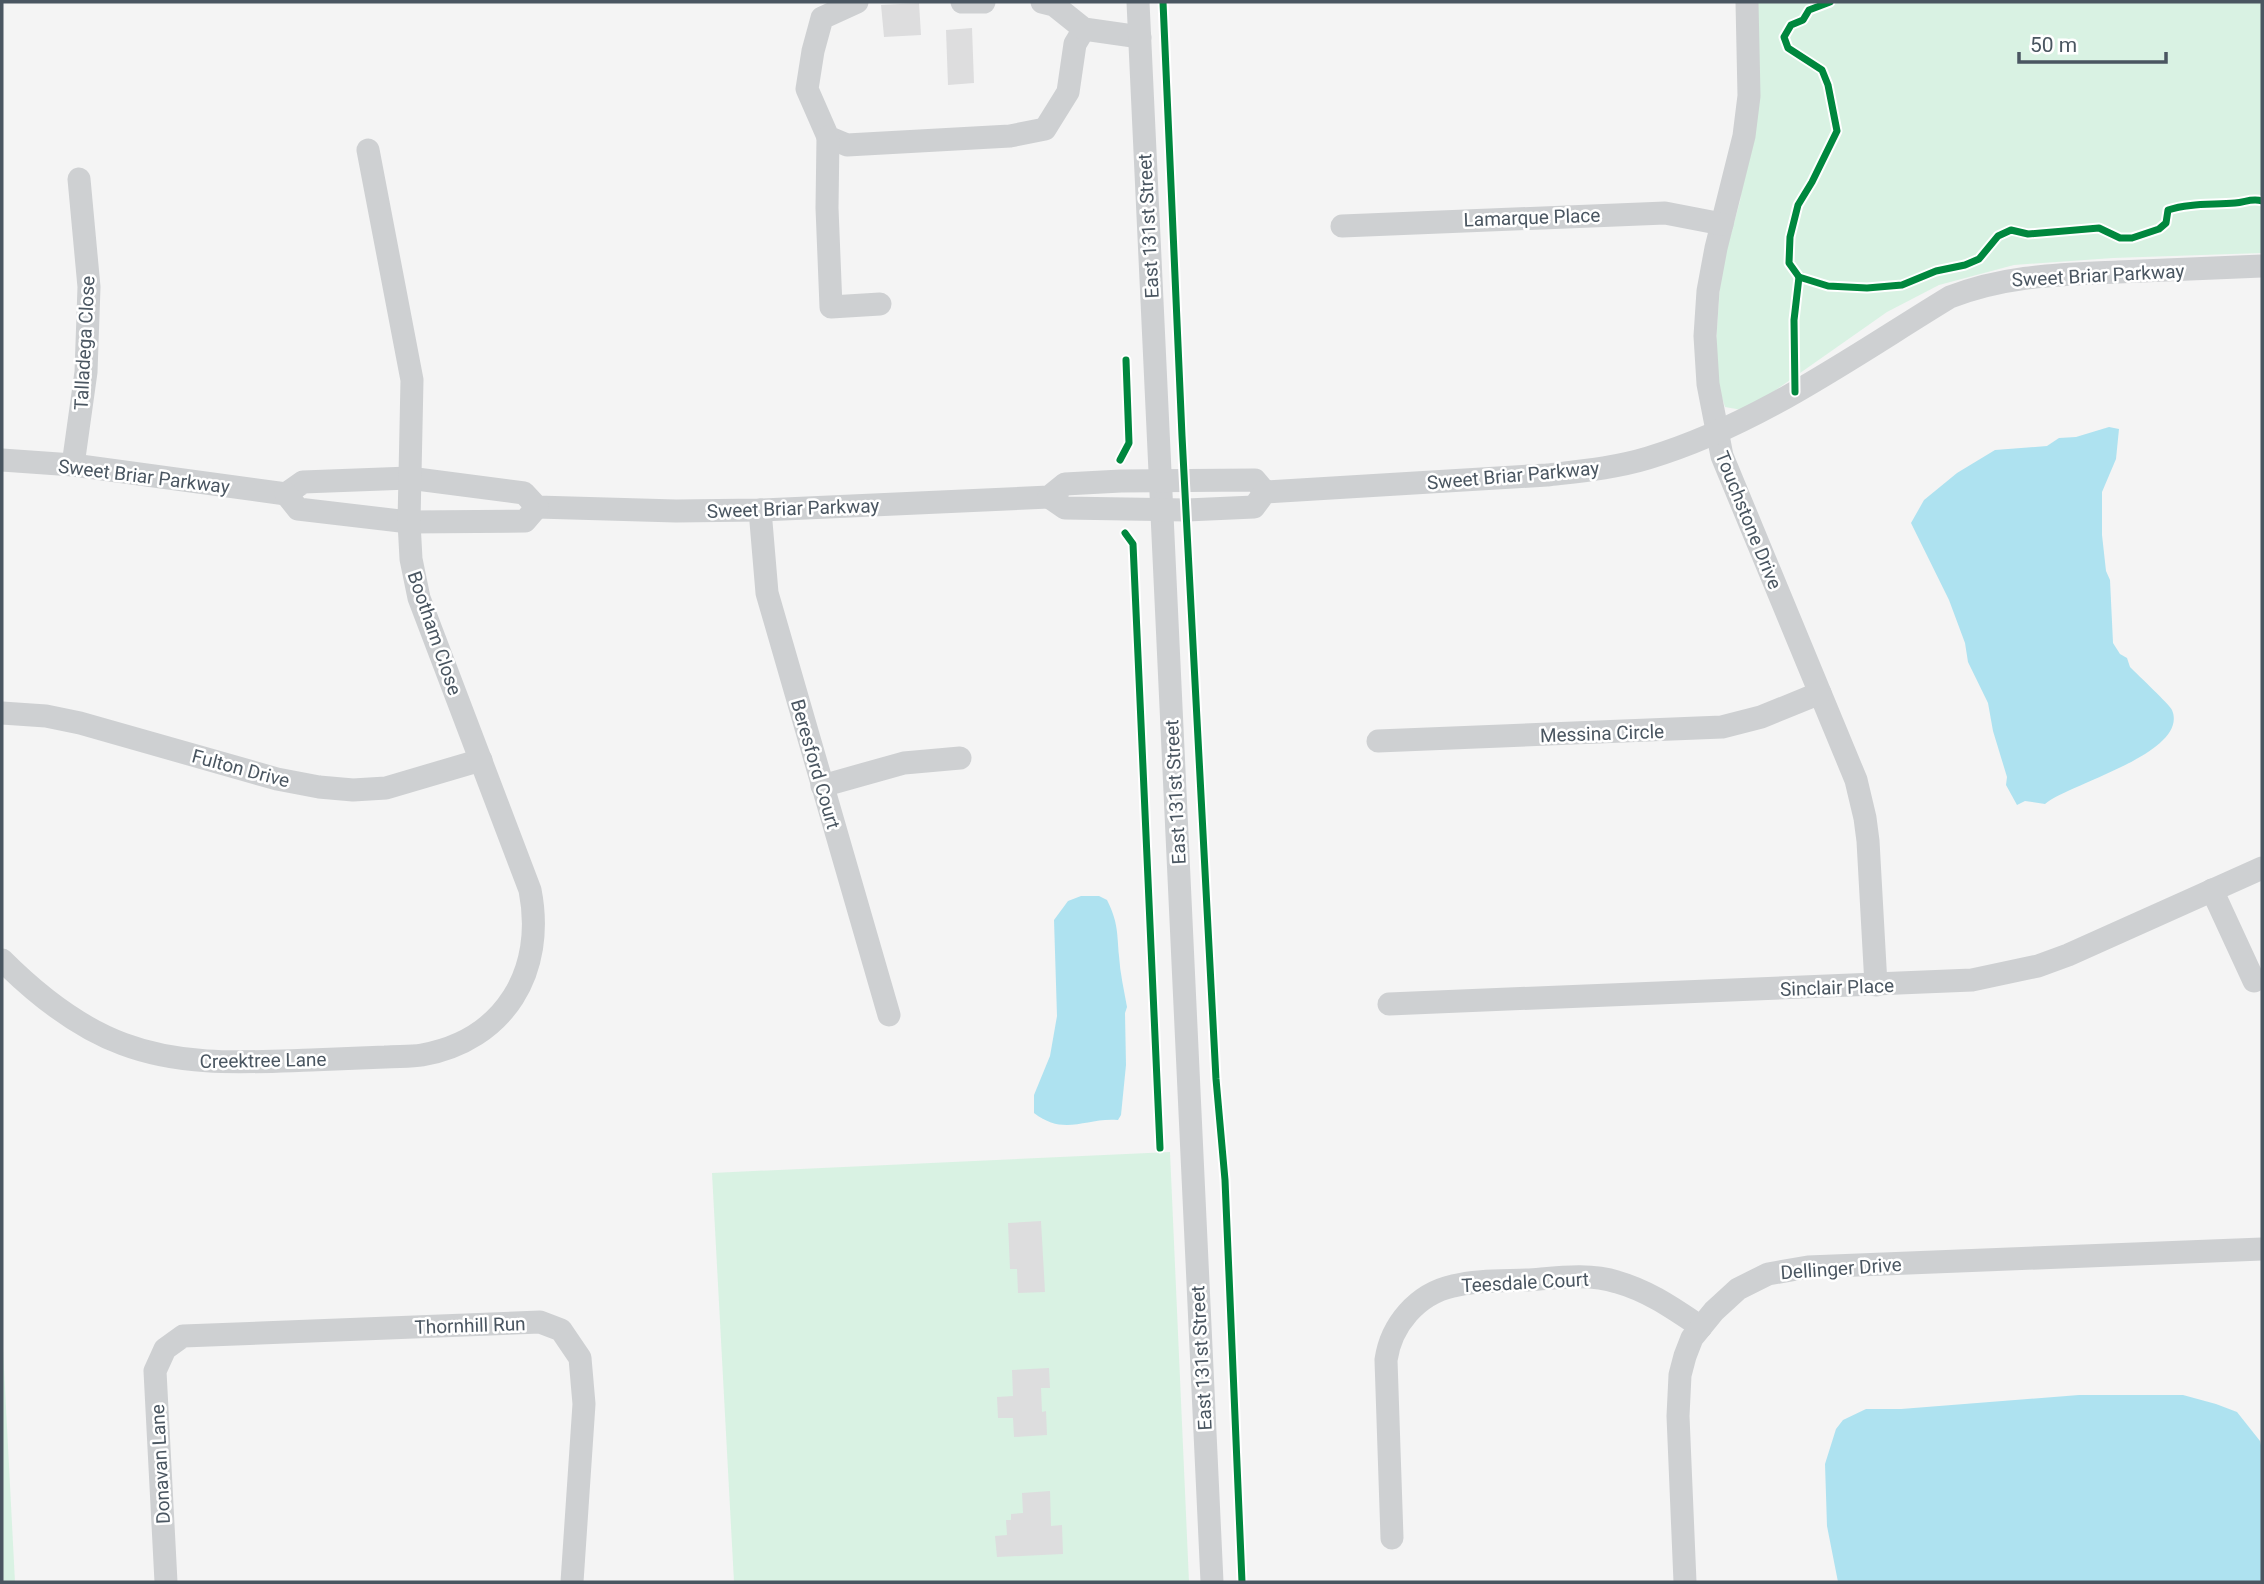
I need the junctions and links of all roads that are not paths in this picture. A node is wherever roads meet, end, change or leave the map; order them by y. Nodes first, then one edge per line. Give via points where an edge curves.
1 (857, 2) edge
2 (962, 2) edge
3 (984, 2) edge
4 (1042, 2) edge
5 (1138, 2) edge
6 (1747, 2) edge
7 (1084, 30) junction
8 (1140, 37) junction
9 (828, 137) junction
10 (368, 150) dead end
11 (79, 179) dead end
12 (1722, 224) junction
13 (1342, 226) dead end
14 (2262, 266) edge
15 (880, 304) dead end
16 (1716, 433) junction
17 (2, 460) edge
18 (73, 466) junction
19 (409, 478) junction
20 (1160, 482) junction
21 (1265, 492) junction
22 (286, 494) junction
23 (1049, 497) junction
24 (537, 507) junction
25 (1161, 509) junction
26 (760, 510) junction
27 (409, 523) junction
28 (1820, 693) junction
29 (2, 713) edge
30 (1378, 741) dead end
31 (960, 758) dead end
32 (481, 760) junction
33 (822, 786) junction
34 (2262, 868) edge
35 (2212, 890) junction
36 (2, 960) edge
37 (523, 979) joint
38 (2255, 981) dead end
39 (1876, 985) junction
40 (1389, 1003) dead end
41 (889, 1015) dead end
42 (2262, 1249) edge
43 (1701, 1327) junction
44 (165, 1349) joint
45 (1392, 1538) dead end
46 (166, 1582) edge
47 (572, 1582) edge
48 (1212, 1582) edge
49 (1685, 1582) edge

1 - 9 street via 822,18 813,51 807,89
2 - 3 street
4 - 7 street via 1054,5
5 - 8 street, East 131st Street
6 - 12 street, Touchstone Drive via 1749,96
7 - 8 street
7 - 9 street via 1075,44 1068,92 1045,129 1010,136 846,145
8 - 20 street, East 131st Street
9 - 15 street via 831,307
10 - 19 street, Bootham Close via 412,380
11 - 18 street, Talladega Close via 89,287 86,372
12 - 13 street, Lamarque Place via 1665,213
12 - 16 street, Touchstone Drive via 1708,290 1705,336
14 - 16 street, Sweet Briar Parkway via 1997,281 1950,297 1754,416
16 - 21 street, Sweet Briar Parkway via 1644,460 1594,470
16 - 28 street, Touchstone Drive
17 - 18 street, Sweet Briar Parkway
18 - 22 street, Sweet Briar Parkway
19 - 22 street, Sweet Briar Parkway via 303,482
19 - 24 street, Sweet Briar Parkway via 524,493
19 - 27 street, Bootham Close
20 - 21 street, Sweet Briar Parkway via 1255,480
20 - 23 street, Sweet Briar Parkway via 1065,484
20 - 25 street, East 131st Street
21 - 25 street, Sweet Briar Parkway via 1254,507
22 - 27 street, Sweet Briar Parkway via 298,509
23 - 25 street, Sweet Briar Parkway via 1065,508
23 - 26 street, Sweet Briar Parkway
24 - 26 street, Sweet Briar Parkway
24 - 27 street, Sweet Briar Parkway via 525,521
25 - 48 street, East 131st Street
26 - 33 street, Beresford Court via 767,593
27 - 32 street, Bootham Close via 419,598
28 - 30 street, Messina Circle via 1722,727
28 - 39 street, Touchstone Drive via 1856,780 1865,818
29 - 32 street, Fulton Drive via 80,723 319,787 386,788
31 - 33 street via 904,763
32 - 37 street, Bootham Close via 530,890 535,915
33 - 41 street, Beresford Court
34 - 35 street, Sinclair Place
35 - 38 street
35 - 39 street, Sinclair Place via 2038,966 1972,980
36 - 37 street, Creektree Lane via 76,1022 123,1044 179,1059 218,1063 421,1055 455,1046 492,1023 513,1001
39 - 40 street, Sinclair Place
42 - 43 street, Dellinger Drive via 1785,1270 1738,1289
43 - 45 street, Teesdale Court via 1639,1289 1596,1278 1461,1284 1435,1292 1416,1305 1388,1345
43 - 49 street, Dellinger Drive via 1685,1356 1678,1393
44 - 46 street, Donavan Lane via 155,1371
44 - 47 street, Thornhill Run via 183,1335 540,1322 561,1330 580,1358 584,1404

